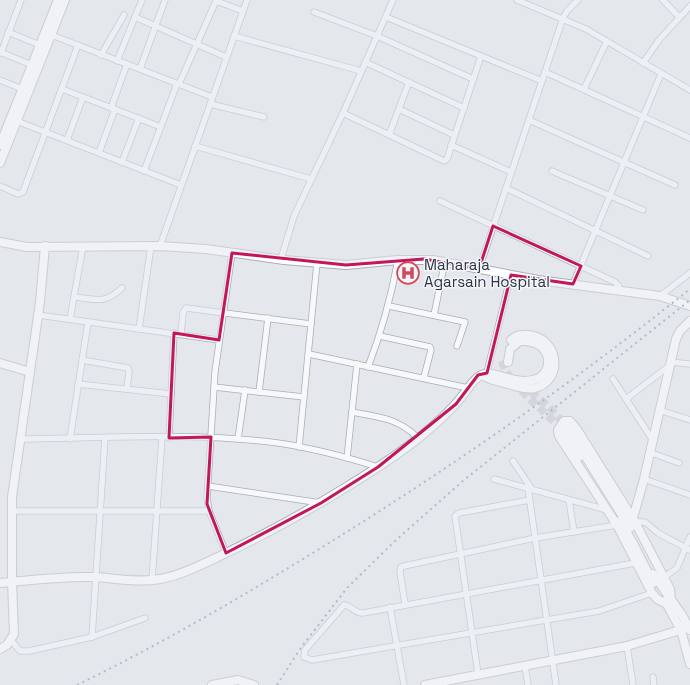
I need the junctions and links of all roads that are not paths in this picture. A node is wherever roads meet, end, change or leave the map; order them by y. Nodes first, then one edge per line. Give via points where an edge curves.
1 (21, 0) edge
2 (58, 0) edge
3 (65, 0) edge
4 (142, 0) edge
5 (165, 0) edge
6 (247, 0) edge
7 (393, 0) edge
8 (517, 0) edge
9 (578, 0) edge
10 (663, 0) edge
11 (690, 6) edge
12 (243, 11) junction
13 (314, 12) dead end
14 (124, 15) dead end
15 (386, 16) junction
16 (135, 17) junction
17 (679, 17) junction
18 (563, 18) junction
19 (156, 26) junction
20 (8, 32) junction
21 (48, 34) junction
22 (234, 36) junction
23 (377, 36) junction
24 (607, 41) junction
25 (196, 43) junction
26 (40, 45) junction
27 (78, 46) junction
28 (0, 52) edge
29 (101, 55) junction
30 (481, 56) junction
31 (226, 57) junction
32 (118, 61) junction
33 (365, 62) junction
34 (643, 63) junction
35 (127, 64) junction
36 (32, 65) junction
37 (140, 69) junction
38 (361, 71) junction
39 (545, 72) junction
40 (661, 74) junction
41 (473, 79) junction
42 (0, 80) edge
43 (542, 81) junction
44 (409, 82) junction
45 (178, 84) junction
46 (22, 89) junction
47 (62, 89) junction
48 (584, 89) junction
49 (690, 90) edge
50 (83, 97) junction
51 (212, 97) junction
52 (210, 104) junction
53 (464, 108) junction
54 (113, 109) junction
55 (399, 109) junction
56 (343, 113) junction
57 (643, 116) junction
58 (264, 117) dead end
59 (138, 118) junction
60 (14, 120) junction
61 (529, 120) junction
62 (161, 127) junction
63 (45, 132) junction
64 (2, 134) edge
65 (389, 135) junction
66 (454, 135) junction
67 (690, 138) edge
68 (67, 140) junction
69 (0, 145) edge
70 (451, 145) junction
71 (195, 146) junction
72 (99, 153) junction
73 (122, 162) junction
74 (624, 162) junction
75 (0, 163) edge
76 (144, 171) junction
77 (552, 171) dead end
78 (512, 172) junction
79 (311, 179) junction
80 (181, 185) junction
81 (676, 185) dead end
82 (0, 186) edge
83 (506, 188) junction
84 (610, 196) junction
85 (440, 201) dead end
86 (643, 210) dead end
87 (493, 226) junction
88 (595, 231) junction
89 (0, 242) edge
90 (45, 246) junction
91 (83, 246) junction
92 (151, 246) junction
93 (160, 246) junction
94 (232, 253) junction
95 (648, 256) dead end
96 (281, 259) junction
97 (398, 260) junction
98 (445, 261) junction
99 (317, 263) junction
100 (581, 266) junction
101 (479, 269) junction
102 (690, 273) edge
103 (511, 276) junction
104 (573, 284) junction
105 (122, 288) dead end
106 (619, 289) junction
107 (660, 296) junction
108 (74, 297) junction
109 (389, 306) junction
110 (690, 306) edge
111 (224, 313) junction
112 (38, 315) junction
113 (434, 315) junction
114 (268, 318) junction
115 (70, 319) junction
116 (690, 321) edge
117 (88, 322) junction
118 (311, 324) junction
119 (139, 328) junction
120 (178, 334) junction
121 (380, 336) junction
122 (219, 340) junction
123 (457, 346) dead end
124 (308, 354) junction
125 (82, 360) junction
126 (505, 362) tunnel mouth
127 (0, 363) edge
128 (358, 364) junction
129 (670, 364) junction
130 (690, 364) edge
131 (368, 366) junction
132 (30, 372) junction
133 (485, 375) junction
134 (424, 378) junction
135 (613, 379) dead end
136 (78, 384) junction
137 (214, 387) junction
138 (468, 388) junction
139 (127, 389) junction
140 (245, 390) junction
141 (259, 392) junction
142 (171, 394) junction
143 (304, 397) junction
144 (626, 399) junction
145 (659, 410) junction
146 (352, 412) junction
147 (690, 420) edge
148 (565, 429) tunnel mouth
149 (417, 437) junction
150 (105, 438) junction
151 (165, 438) junction
152 (211, 438) junction
153 (21, 439) junction
154 (70, 439) junction
155 (238, 439) junction
156 (652, 439) junction
157 (299, 447) junction
158 (649, 452) junction
159 (347, 458) junction
160 (513, 461) dead end
161 (679, 463) dead end
162 (378, 467) junction
163 (494, 479) dead end
164 (644, 479) junction
165 (208, 486) junction
166 (530, 488) junction
167 (690, 495) edge
168 (530, 500) junction
169 (569, 500) junction
170 (321, 503) junction
171 (99, 510) junction
172 (608, 510) junction
173 (12, 511) junction
174 (158, 511) junction
175 (209, 511) junction
176 (634, 520) junction
177 (617, 525) junction
178 (574, 532) junction
179 (690, 537) edge
180 (535, 538) junction
181 (688, 549) edge
182 (226, 553) junction
183 (460, 554) junction
184 (635, 563) junction
185 (94, 577) junction
186 (664, 578) junction
187 (152, 580) junction
188 (541, 580) junction
189 (12, 582) junction
190 (0, 583) edge
191 (652, 593) junction
192 (466, 594) junction
193 (669, 602) junction
194 (405, 604) junction
195 (390, 607) junction
196 (145, 618) dead end
197 (547, 620) junction
198 (688, 628) edge
199 (472, 632) junction
200 (92, 637) junction
201 (11, 640) junction
202 (397, 645) junction
203 (627, 646) junction
204 (0, 649) edge
205 (553, 661) junction
206 (690, 664) edge
207 (525, 666) junction
208 (478, 674) junction
209 (653, 677) dead end
210 (212, 685) edge
211 (254, 685) edge
212 (404, 685) edge
213 (425, 685) edge
214 (528, 685) edge
215 (556, 685) edge
216 (634, 685) edge
217 (654, 685) edge

1 - 20 street
2 - 21 street
3 - 21 street
4 - 16 street
5 - 19 street
6 - 12 street
7 - 15 street
8 - 18 street
9 - 18 street
10 - 17 street
11 - 17 street
12 - 22 street
12 - 25 street via 216,1
13 - 23 street
14 - 29 street
15 - 23 street
15 - 30 street
16 - 19 street
16 - 32 street
17 - 34 street
18 - 24 street
18 - 39 street
19 - 25 street
19 - 37 street
20 - 26 street
20 - 28 street
21 - 26 street
21 - 27 street
21 - 60 street
22 - 31 street
22 - 38 street
23 - 33 street
23 - 41 street
24 - 34 street
24 - 48 street
25 - 31 street
25 - 45 street
26 - 36 street
27 - 29 street
27 - 47 street
28 - 36 street
29 - 32 street
30 - 41 street
30 - 43 street
31 - 51 street
32 - 35 street
33 - 38 street
33 - 44 street
34 - 40 street
35 - 37 street
35 - 54 street
36 - 46 street
37 - 45 street
38 - 56 street
39 - 43 street
39 - 48 street
40 - 49 street
40 - 57 street
41 - 53 street
42 - 46 street
43 - 61 street
44 - 53 street
44 - 55 street
45 - 51 street
45 - 62 street
46 - 60 street
47 - 50 street
47 - 63 street
48 - 57 street
50 - 54 street
50 - 68 street
51 - 52 street
52 - 58 street
52 - 71 street
53 - 66 street
54 - 59 street
54 - 72 street
55 - 65 street
55 - 66 street
56 - 65 street
56 - 79 street
57 - 67 street
57 - 74 street
59 - 62 street
59 - 73 street
60 - 63 street
60 - 64 street
60 - 75 street
61 - 74 street
61 - 78 street
62 - 76 street
63 - 68 street
63 - 82 street via 22,194
64 - 69 street
65 - 70 street via 444,161
66 - 70 street
68 - 72 street
70 - 78 street
71 - 79 street
71 - 80 street
72 - 73 street
73 - 76 street
74 - 81 street
74 - 84 street
76 - 80 street
77 - 84 street
78 - 83 street
79 - 96 street via 294,216
80 - 93 street
83 - 87 street
83 - 88 street
84 - 86 street
84 - 88 street
85 - 87 street
87 - 100 street
87 - 101 street
88 - 95 street
88 - 100 street
89 - 90 street
90 - 91 street
90 - 112 street
91 - 92 street
91 - 108 street
92 - 93 street
92 - 119 street
93 - 94 street
94 - 96 street
94 - 111 street
96 - 99 street
97 - 98 street
97 - 99 street via 346,265
97 - 109 street
98 - 101 street
98 - 113 street
99 - 118 street
100 - 104 street
100 - 106 street via 615,282
101 - 103 street
102 - 107 street
103 - 104 street
103 - 133 street
104 - 106 street
105 - 108 street via 105,300
106 - 107 street
107 - 110 street
108 - 115 street
109 - 113 street
109 - 121 street
111 - 114 street
111 - 120 street via 186,308
111 - 122 street
112 - 115 street
112 - 132 street
113 - 123 street via 465,322
114 - 118 street
114 - 141 street
115 - 117 street
116 - 129 street via 680,330
117 - 119 street
117 - 125 street
118 - 124 street
119 - 120 street
120 - 122 street
120 - 142 street
121 - 131 street
121 - 134 street via 430,347
122 - 137 street
124 - 128 street
124 - 143 street
125 - 136 street
125 - 139 street via 128,368
126 - 133 street via 506,346 512,339 527,334 543,339 549,345 555,360 552,374 546,382 534,388 522,387
127 - 132 street
128 - 131 street
128 - 146 street
129 - 130 street
129 - 144 street
129 - 145 street
131 - 134 street
132 - 153 street
133 - 138 street via 477,376
134 - 138 street
135 - 144 street
136 - 139 street
136 - 154 street
137 - 140 street
137 - 152 street
138 - 149 street via 451,409
139 - 142 street
140 - 141 street
140 - 155 street
141 - 143 street
142 - 151 street
143 - 157 street
144 - 156 street
145 - 147 street
145 - 156 street
146 - 149 street via 393,420
146 - 159 street
148 - 193 street via 632,531
149 - 162 street
150 - 151 street
150 - 154 street
150 - 171 street
151 - 152 street
151 - 174 street
152 - 155 street
152 - 165 street
153 - 154 street
153 - 173 street
155 - 157 street
156 - 158 street
157 - 159 street
158 - 161 street
158 - 164 street
159 - 162 street
160 - 166 street
162 - 170 street
163 - 166 street
164 - 167 street
164 - 176 street
165 - 170 street
165 - 175 street
166 - 168 street
166 - 169 street
168 - 180 street
168 - 183 street via 456,514
169 - 172 street
169 - 178 street
170 - 182 street
171 - 173 street
171 - 174 street
171 - 185 street
172 - 176 street via 559,436 558,430 564,422 570,421 574,424
172 - 177 street
173 - 189 street
174 - 175 street
174 - 187 street
175 - 182 street
176 - 181 street via 645,522 658,533
176 - 186 street
177 - 178 street
177 - 184 street
178 - 180 street
179 - 181 street
180 - 183 street
180 - 188 street
181 - 186 street via 675,571
182 - 187 street via 194,568
183 - 192 street
183 - 194 street via 401,567
184 - 188 street
184 - 191 street
185 - 187 street
185 - 189 street
185 - 200 street
186 - 193 street via 670,589
188 - 192 street
188 - 197 street
189 - 190 street
189 - 201 street via 15,627
191 - 193 street via 657,599
191 - 197 street via 600,611
192 - 194 street
192 - 199 street
193 - 198 street
194 - 195 street
195 - 202 street
195 - 202 street via 360,613 349,606 341,606 303,654 312,660
196 - 200 street
197 - 199 street
197 - 205 street
198 - 203 street
198 - 206 street
199 - 202 street
199 - 208 street
200 - 201 street via 29,651 20,651
201 - 204 street
202 - 212 street
203 - 205 street
203 - 216 street
205 - 207 street
205 - 215 street
207 - 208 street
207 - 214 street
208 - 213 street
209 - 217 street
210 - 211 street via 238,680

